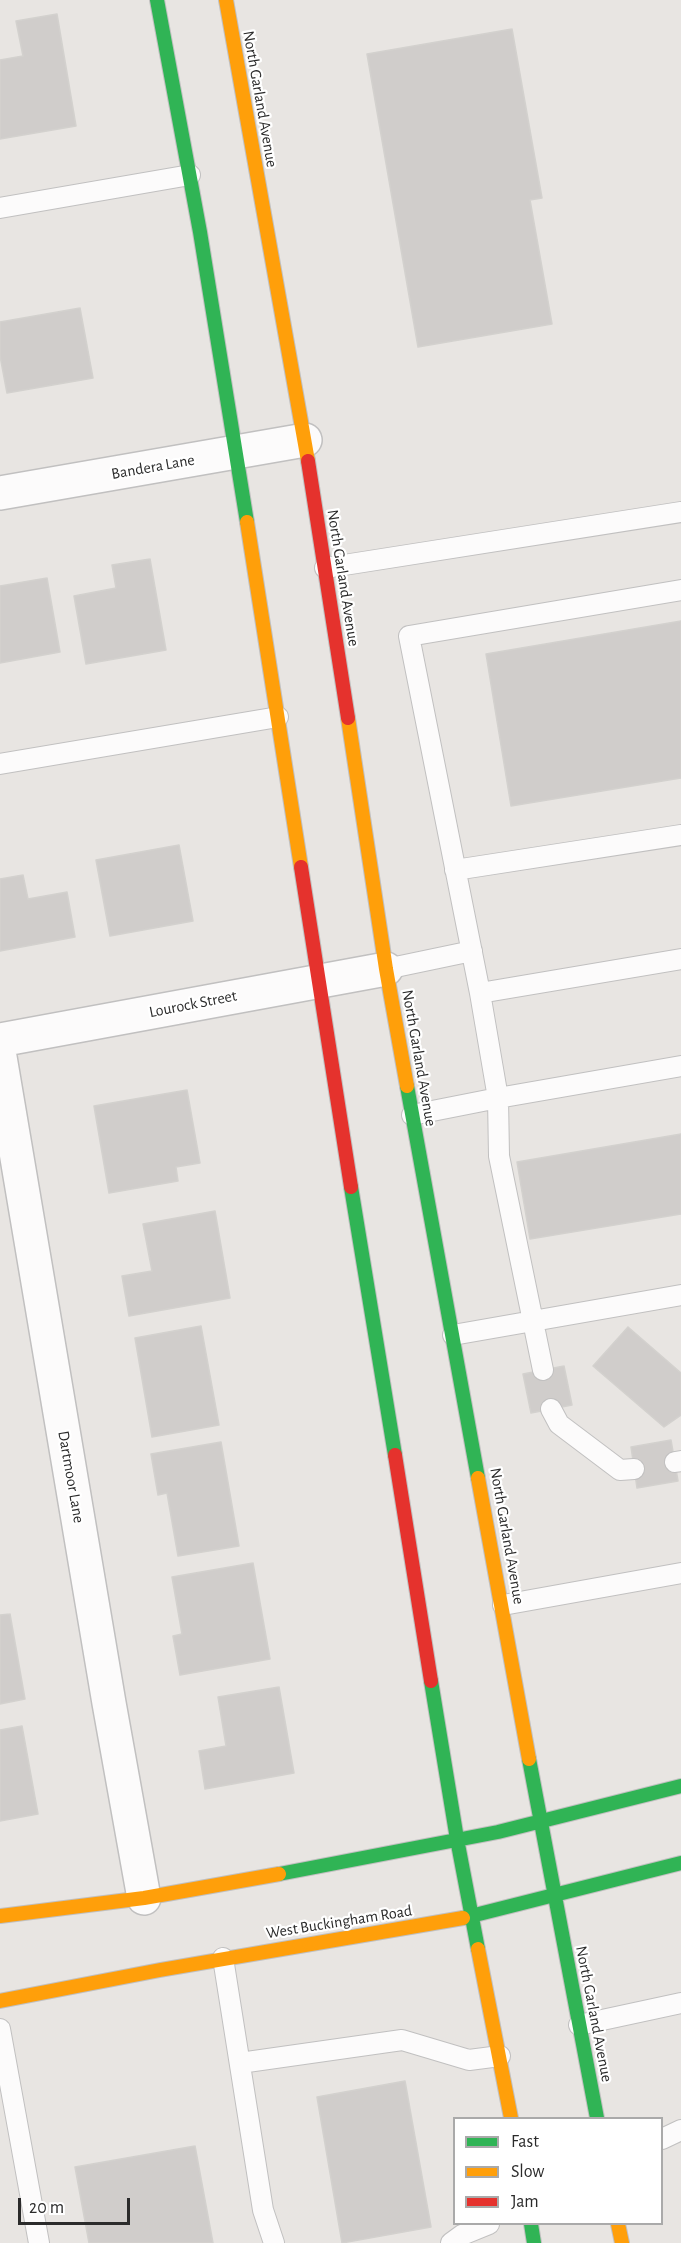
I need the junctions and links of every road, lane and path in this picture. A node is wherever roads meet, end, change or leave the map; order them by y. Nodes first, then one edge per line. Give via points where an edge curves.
1 (157, 0) edge
2 (226, 0) edge
3 (190, 175) junction
4 (0, 208) edge
5 (305, 440) junction
6 (235, 453) junction
7 (0, 493) edge
8 (681, 512) edge
9 (325, 568) junction
10 (681, 590) edge
11 (279, 717) junction
12 (0, 764) edge
13 (681, 835) edge
14 (455, 870) junction
15 (472, 951) junction
16 (681, 959) edge
17 (386, 969) junction
18 (318, 981) junction
19 (480, 993) junction
20 (0, 1040) edge
21 (0, 1057) edge
22 (681, 1066) edge
23 (498, 1098) junction
24 (412, 1114) junction
25 (681, 1295) edge
26 (533, 1320) junction
27 (453, 1335) junction
28 (543, 1370) dead end
29 (551, 1409) dead end
30 (634, 1469) dead end
31 (681, 1573) edge
32 (503, 1605) junction
33 (681, 1786) edge
34 (542, 1822) junction
35 (457, 1839) junction
36 (680, 1869) edge
37 (554, 1895) junction
38 (144, 1898) junction
39 (0, 1916) edge
40 (473, 1916) junction
41 (223, 1958) junction
42 (0, 2001) edge
43 (681, 2003) edge
44 (579, 2025) junction
45 (0, 2029) edge
46 (500, 2056) junction
47 (240, 2063) junction
48 (511, 2117) edge
49 (597, 2117) edge
50 (681, 2130) edge
51 (663, 2139) edge
52 (484, 2225) edge
53 (531, 2225) edge
54 (618, 2225) edge
55 (39, 2243) edge
56 (274, 2243) edge
57 (451, 2243) edge
58 (534, 2243) edge
59 (622, 2243) edge

1 - 3 main road
2 - 5 main road, North Garland Avenue
3 - 4 lane
3 - 6 main road
5 - 6 street, Bandera Lane
5 - 9 main road, North Garland Avenue
6 - 7 street, Bandera Lane
6 - 11 main road
8 - 9 lane
9 - 17 main road, North Garland Avenue
10 - 14 lane via 410,636
11 - 12 lane
11 - 18 main road
13 - 14 lane
14 - 15 lane
15 - 17 lane
15 - 19 lane
16 - 19 lane
17 - 18 street, Lourock Street
17 - 24 main road, North Garland Avenue
18 - 20 street, Lourock Street
18 - 35 main road
19 - 23 lane
21 - 38 street, Dartmoor Lane
22 - 23 lane
23 - 24 lane
23 - 26 lane via 499,1156
24 - 27 main road, North Garland Avenue
25 - 26 lane
26 - 27 lane
26 - 28 lane
27 - 32 main road, North Garland Avenue
29 - 30 lane via 558,1424 620,1470
31 - 32 lane
32 - 34 main road, North Garland Avenue
33 - 34 main road
34 - 35 main road
34 - 37 main road, North Garland Avenue
35 - 38 main road
35 - 40 main road
36 - 37 main road, West Buckingham Road
37 - 40 main road, West Buckingham Road
37 - 44 main road, North Garland Avenue
38 - 39 main road
40 - 41 main road, West Buckingham Road
40 - 46 main road
41 - 42 main road, West Buckingham Road
41 - 47 lane
43 - 44 lane
44 - 49 main road, North Garland Avenue
45 - 55 lane
46 - 47 lane via 469,2060 402,2040
46 - 48 main road
47 - 56 lane via 263,2211
50 - 51 lane
52 - 57 lane
53 - 58 main road
54 - 59 main road

